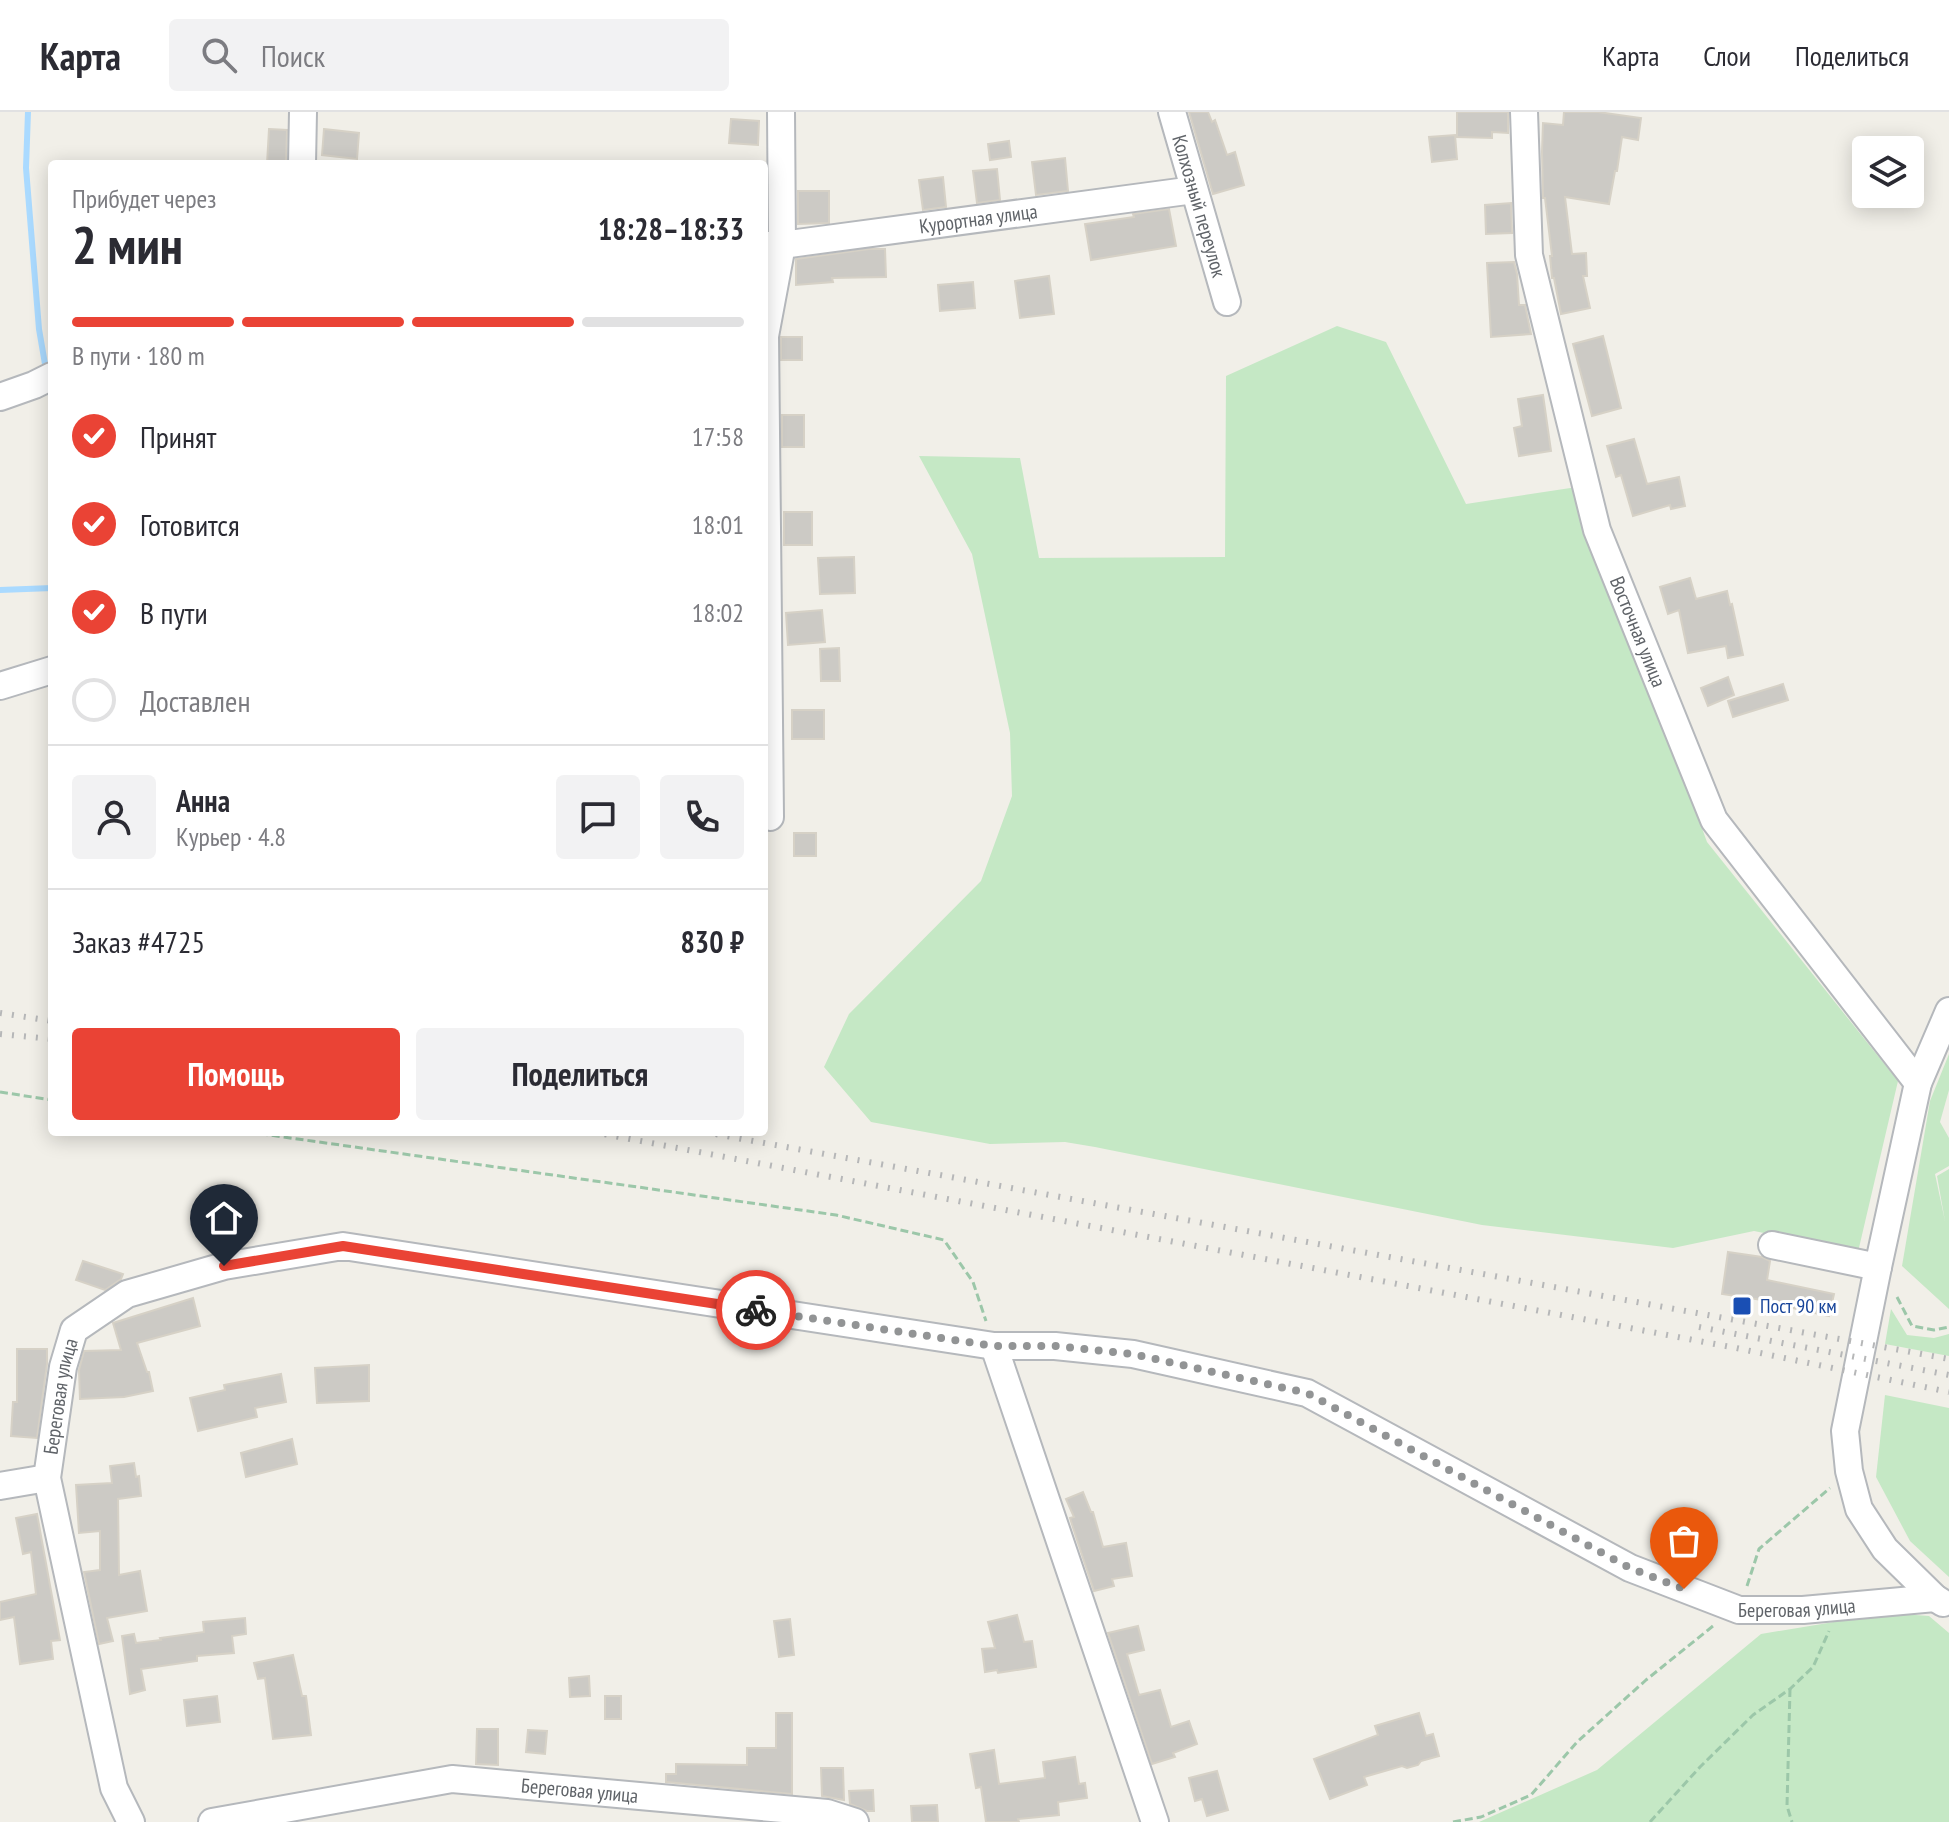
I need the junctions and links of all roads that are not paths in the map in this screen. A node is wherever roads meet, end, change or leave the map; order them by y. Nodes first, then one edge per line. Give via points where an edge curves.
1 (303, 112) edge
2 (781, 112) edge
3 (1172, 112) edge
4 (1524, 112) edge
5 (302, 160) edge
6 (1194, 190) junction
7 (773, 245) edge
8 (768, 302) edge
9 (1227, 302) dead end
10 (43, 381) edge
11 (0, 397) edge
12 (768, 625) edge
13 (48, 671) edge
14 (0, 686) edge
15 (770, 817) dead end
16 (1949, 1011) edge
17 (1918, 1083) junction
18 (1772, 1245) dead end
19 (1878, 1267) junction
20 (994, 1346) junction
21 (47, 1478) junction
22 (0, 1486) edge
23 (1942, 1602) edge
24 (131, 1822) edge
25 (212, 1822) edge
26 (855, 1822) edge
27 (1155, 1822) edge

1 - 5 street
2 - 7 street
3 - 6 street, Колхозный переулок
4 - 17 street, Восточная улица via 1529,255 1597,530 1714,820
6 - 7 street, Курортная улица
6 - 9 street, Колхозный переулок
7 - 8 street
10 - 11 street
12 - 15 street
13 - 14 street
16 - 17 street
17 - 19 street
18 - 19 street
19 - 23 street via 1845,1431 1849,1471 1859,1509 1885,1549
20 - 21 street, Береговая улица via 343,1246 224,1266 127,1294 74,1330 63,1367
20 - 23 street, Береговая улица via 1133,1354 1307,1393 1630,1568 1739,1610
20 - 27 street
21 - 22 street
21 - 24 street, Береговая улица via 114,1788
25 - 26 street, Береговая улица via 452,1779 827,1813

